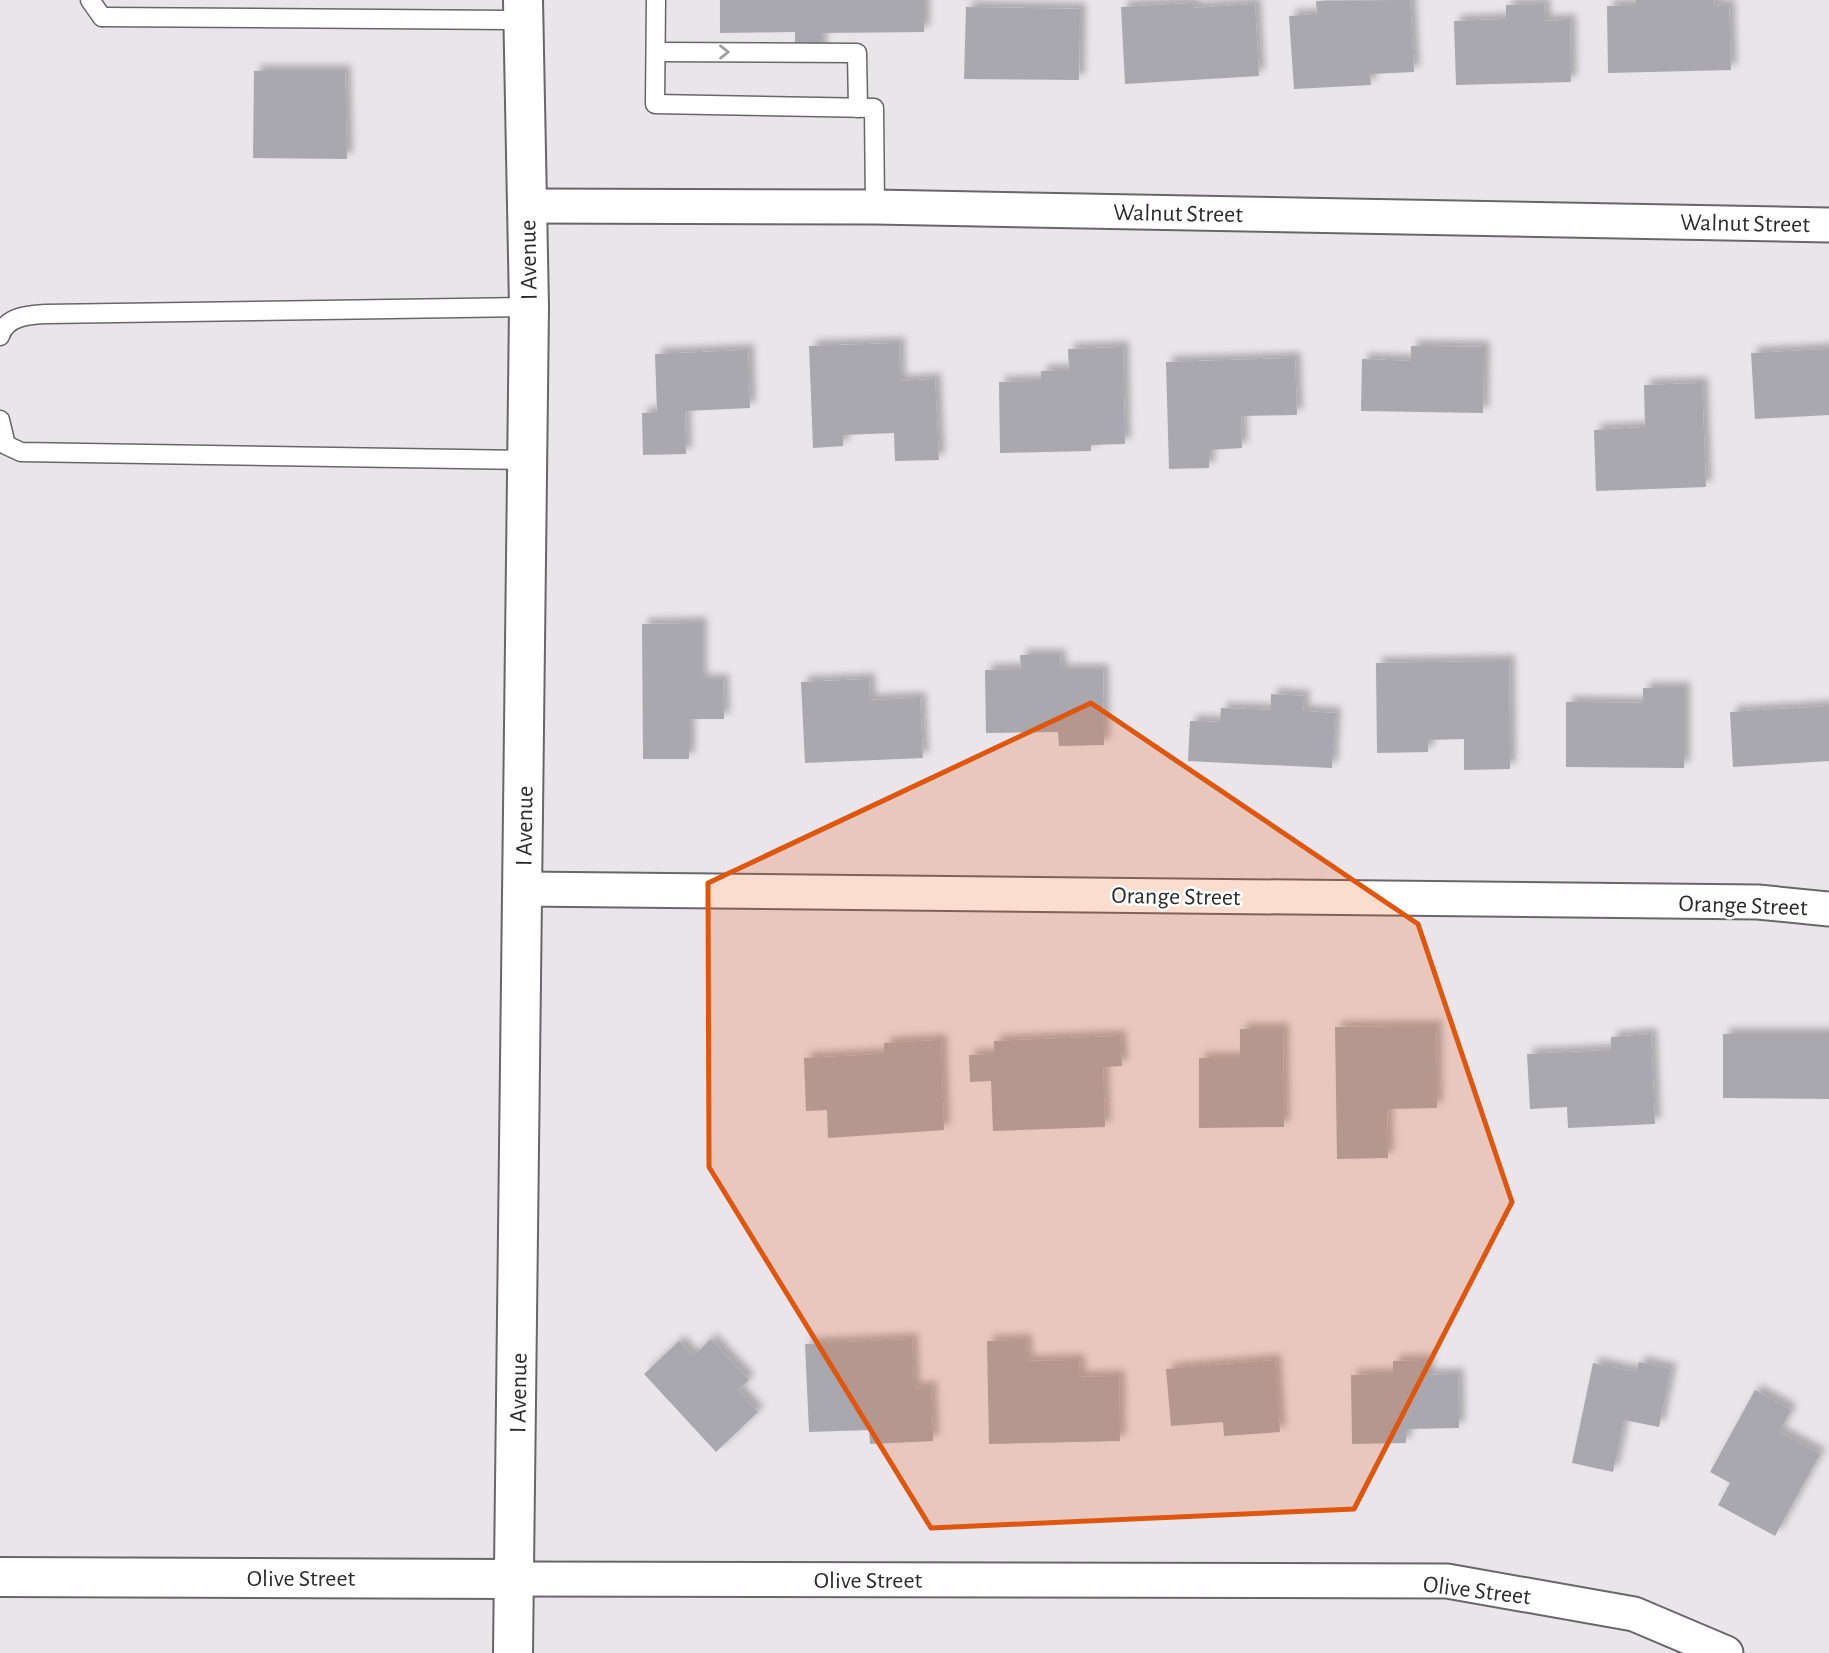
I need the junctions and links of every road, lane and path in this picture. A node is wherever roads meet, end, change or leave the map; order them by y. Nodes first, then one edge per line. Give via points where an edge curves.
1 (90, 0) edge
2 (656, 0) edge
3 (101, 9) edge
4 (523, 10) edge
5 (656, 52) junction
6 (858, 108) junction
7 (528, 205) junction
8 (874, 207) junction
9 (1829, 225) edge
10 (529, 307) junction
11 (0, 336) edge
12 (0, 420) edge
13 (528, 460) junction
14 (524, 889) junction
15 (1829, 909) edge
16 (0, 1577) edge
17 (514, 1579) junction
18 (513, 1653) edge
19 (1726, 1653) edge

1 - 3 lane
2 - 5 lane
3 - 4 lane
4 - 7 main road, I Avenue
5 - 6 lane via 655,104
5 -> 6 lane via 857,53
6 - 8 lane via 874,108
7 - 8 street, Walnut Street
7 - 10 main road, I Avenue
8 - 9 street, Walnut Street
10 - 11 lane via 46,314 23,316 1,330
10 - 13 main road, I Avenue
12 - 13 lane via 6,445 21,452
13 - 14 main road, I Avenue
14 - 15 street, Orange Street via 1758,902
14 - 17 main road, I Avenue
16 - 17 main road, Olive Street
17 - 18 main road, I Avenue
17 - 19 street, Olive Street via 1447,1581 1634,1614

